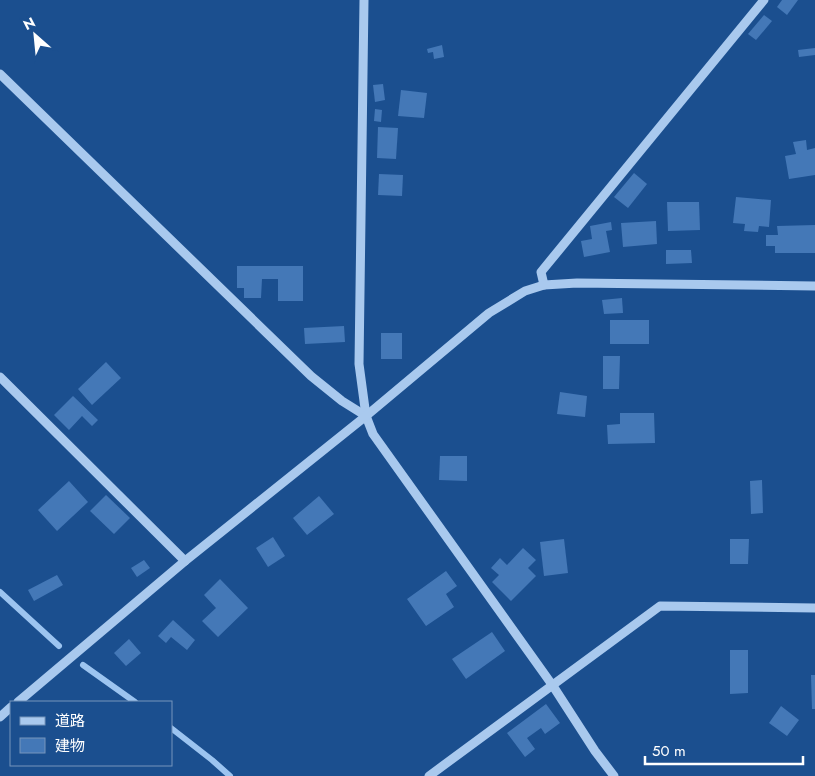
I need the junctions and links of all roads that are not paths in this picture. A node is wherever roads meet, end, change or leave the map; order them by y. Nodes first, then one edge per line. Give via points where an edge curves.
1 (364, 0) edge
2 (764, 0) edge
3 (0, 74) edge
4 (544, 285) junction
5 (815, 286) edge
6 (0, 378) edge
7 (366, 416) junction
8 (185, 560) junction
9 (815, 608) edge
10 (553, 686) junction
11 (19, 701) edge
12 (10, 709) edge
13 (0, 717) edge
14 (430, 776) edge
15 (614, 776) edge

1 - 7 street via 359,364
2 - 4 street via 541,272
3 - 7 street via 311,376
4 - 5 street
4 - 7 street via 525,291 489,313
6 - 8 street
7 - 8 street
7 - 10 street via 373,434
8 - 11 street
9 - 10 street via 660,606
10 - 14 street
10 - 15 street via 594,751
12 - 13 street

